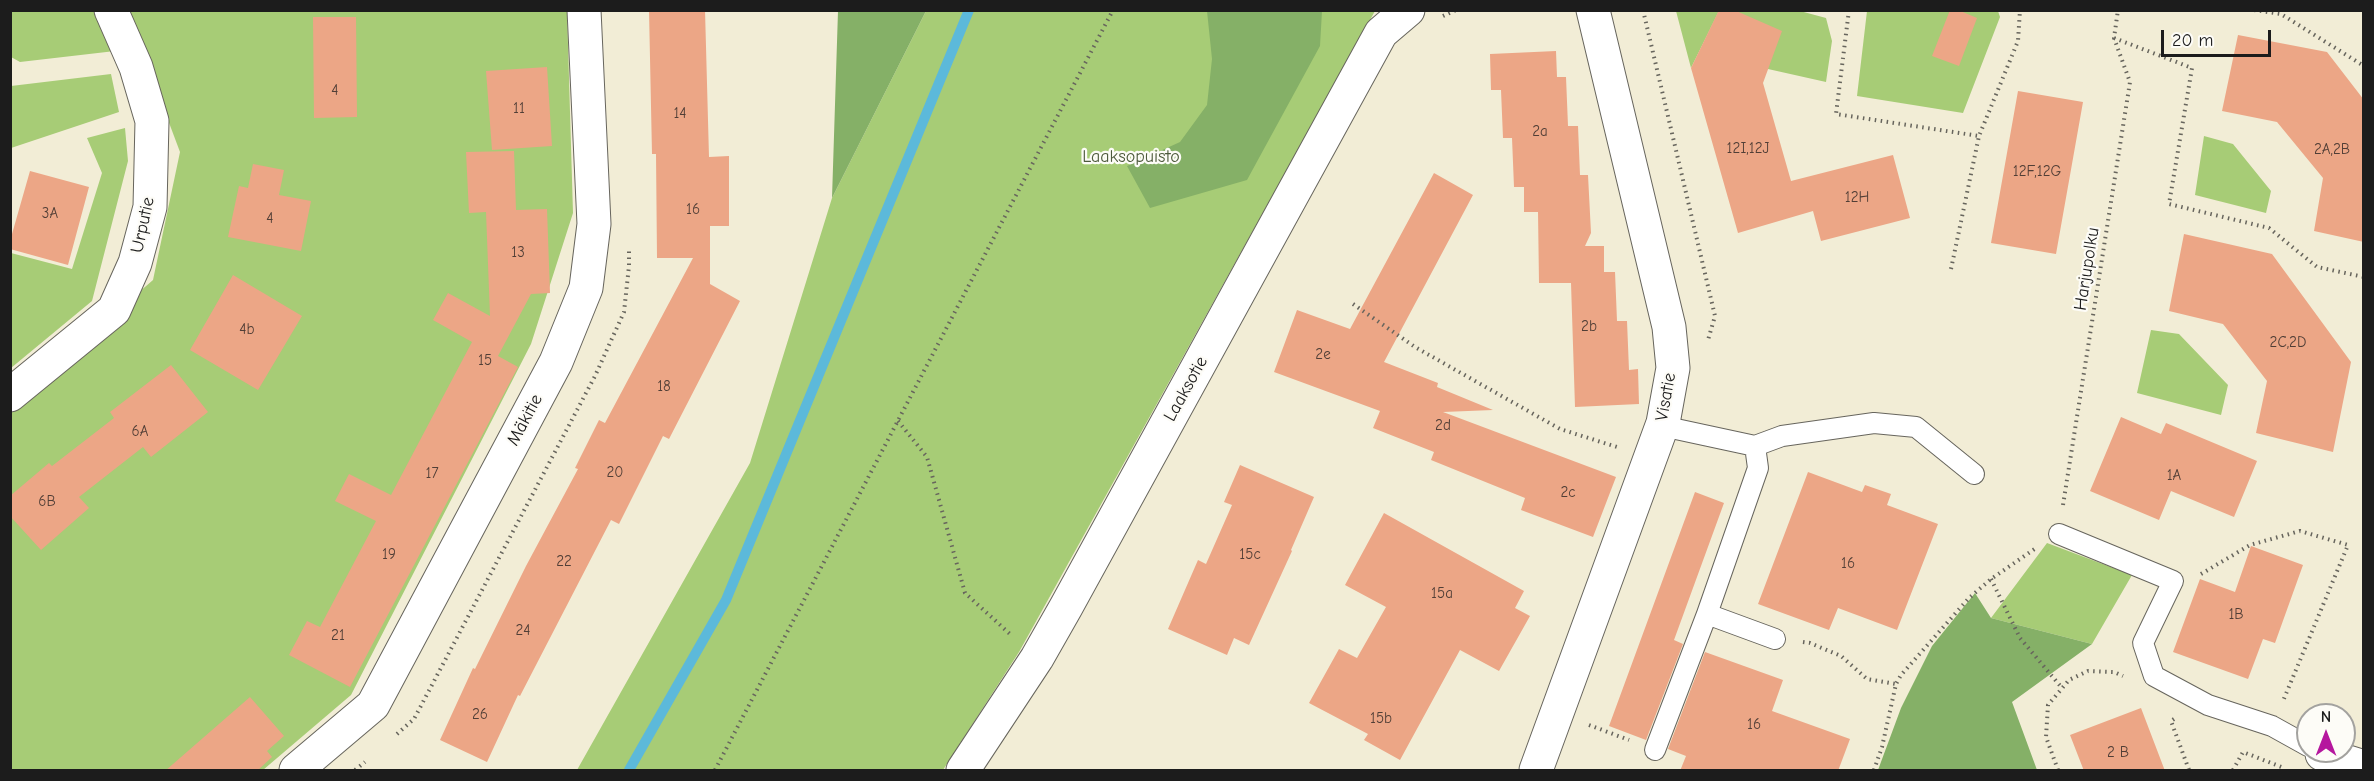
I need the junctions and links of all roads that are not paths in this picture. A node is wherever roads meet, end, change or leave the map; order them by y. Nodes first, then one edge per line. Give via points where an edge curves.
1 (111, 10) edge
2 (584, 10) edge
3 (1408, 10) edge
4 (1593, 10) edge
5 (10, 394) edge
6 (1662, 426) junction
7 (1755, 446) junction
8 (1974, 474) dead end
9 (2058, 534) road end
10 (1707, 614) junction
11 (1775, 639) road end
12 (2296, 739) edge
13 (1655, 750) road end
14 (296, 771) edge
15 (963, 771) edge
16 (1536, 771) edge

1 - 5 street, Urputie via 136,67 152,121 150,207 135,263 114,310
2 - 14 street, Mäkitie via 594,224 586,288 556,362 373,705
3 - 15 street, Laaksotie via 1382,33 1037,658
4 - 6 street, Visatie via 1669,327 1673,369
6 - 7 lane
6 - 16 street, Visatie
7 - 8 lane via 1782,436 1874,423 1916,427
7 - 10 lane via 1758,468
9 - 12 lane via 2173,581 2143,643 2154,676 2208,705 2272,726
10 - 11 lane
10 - 13 lane

